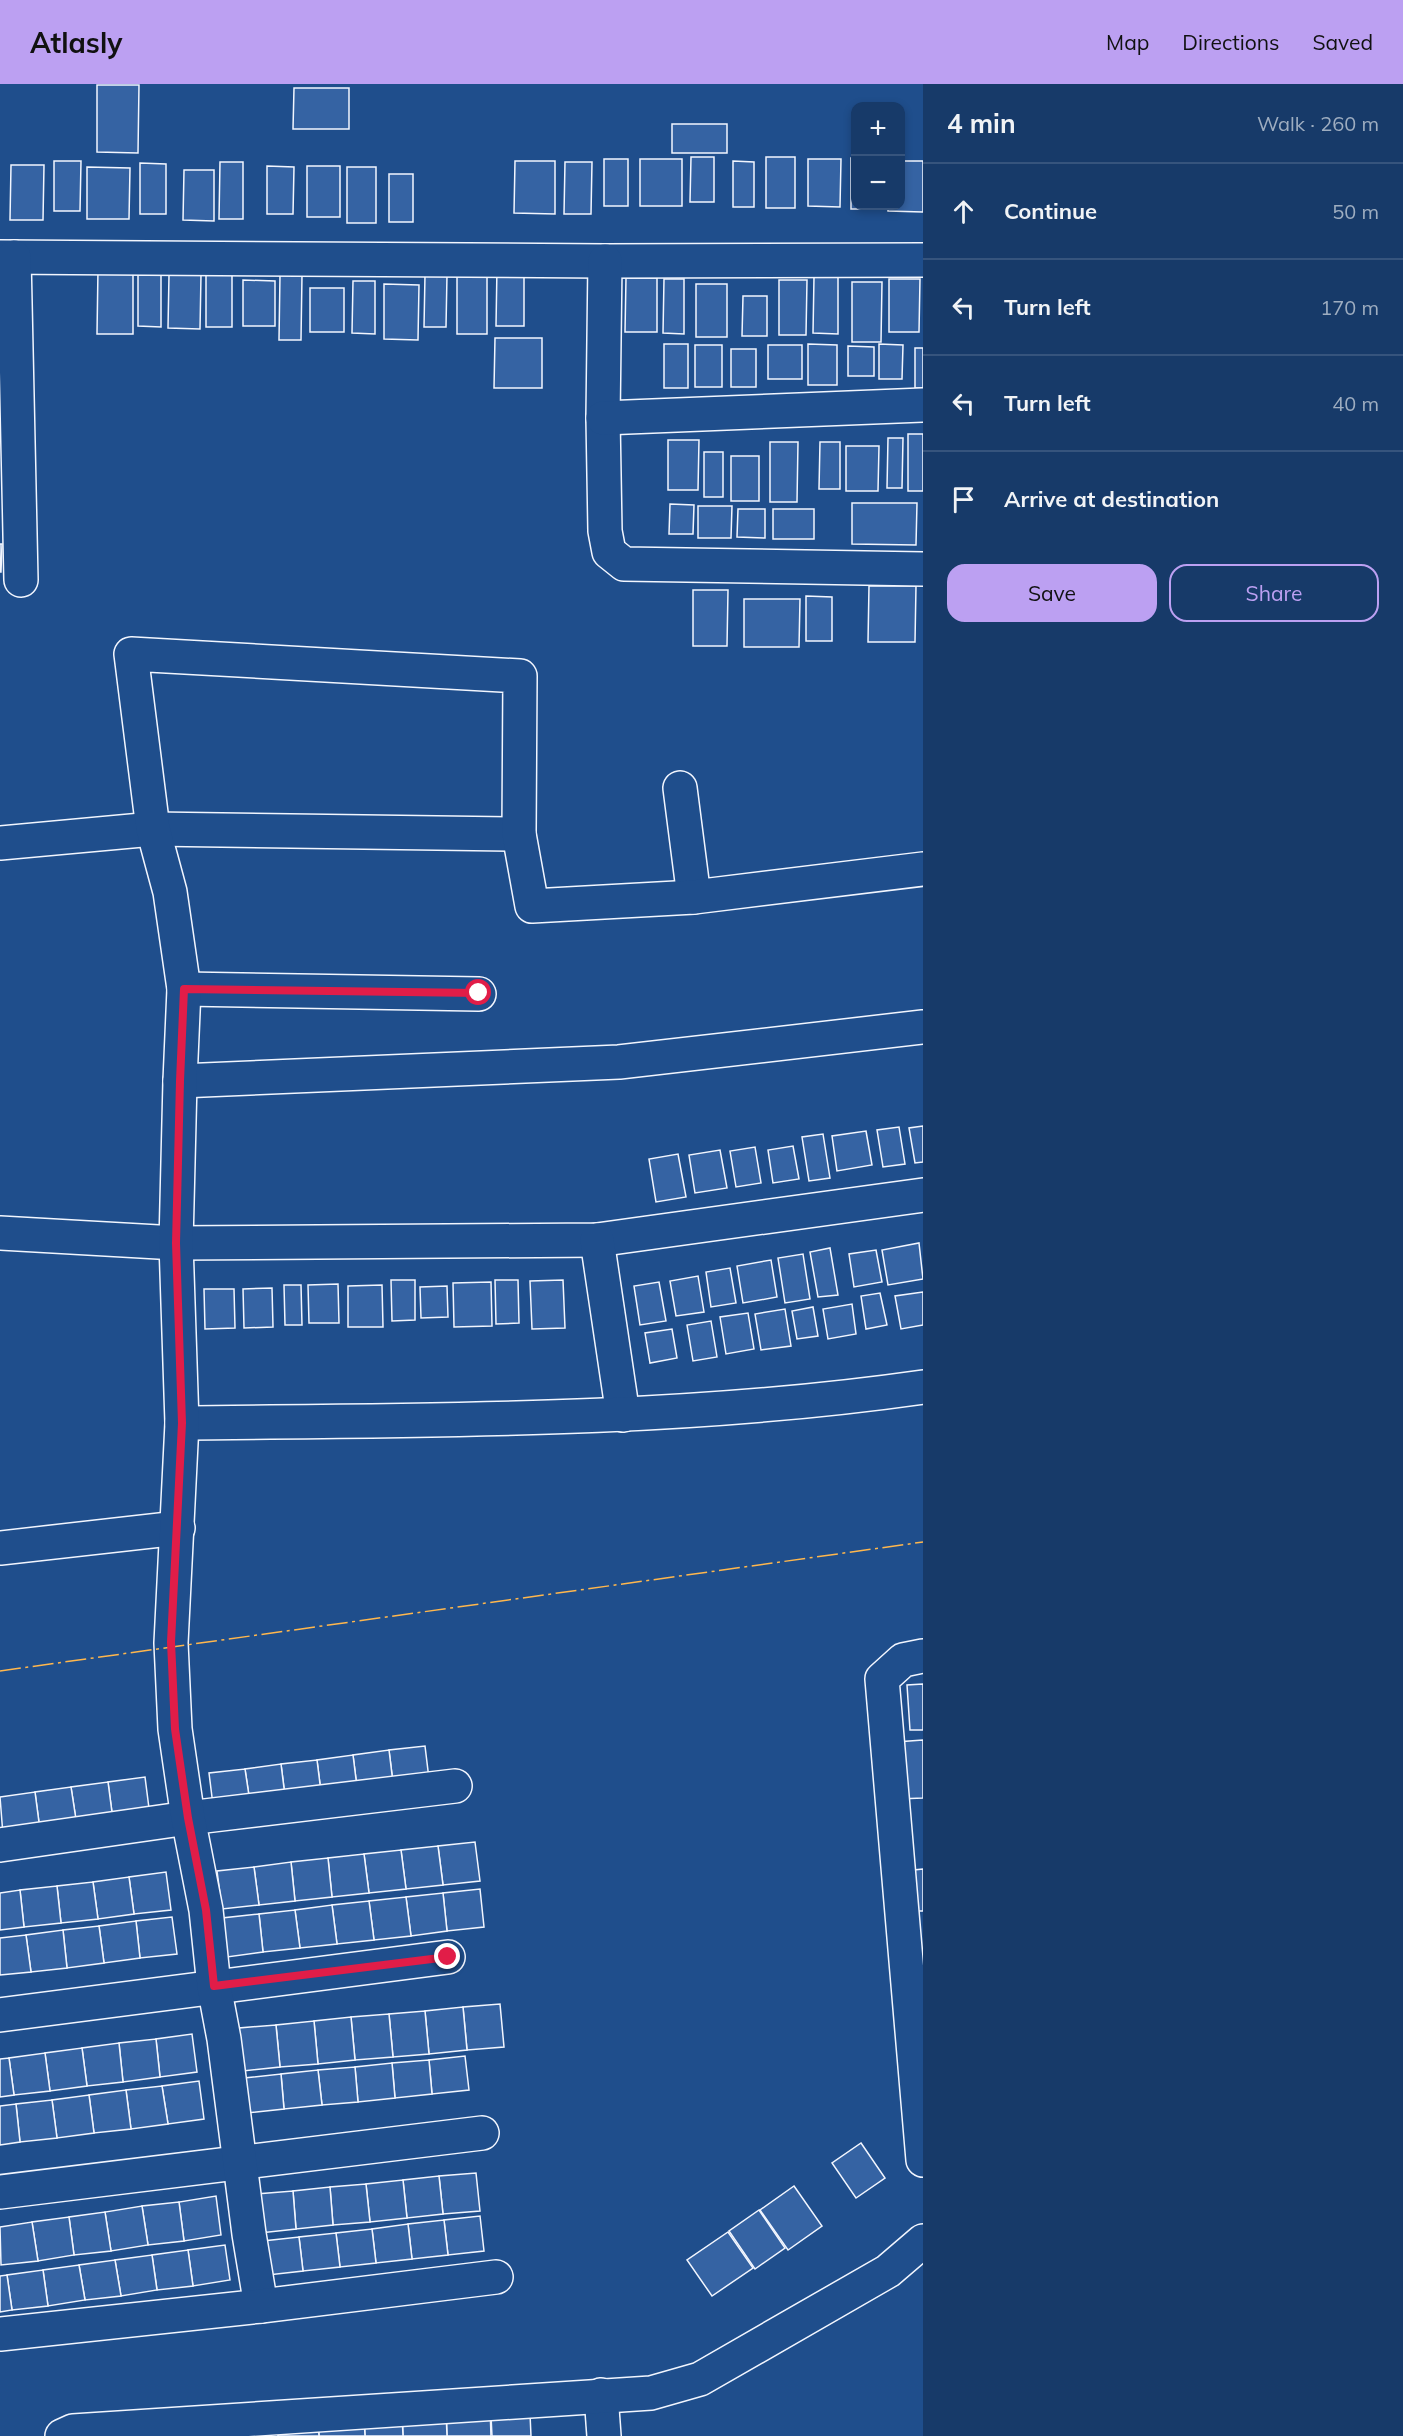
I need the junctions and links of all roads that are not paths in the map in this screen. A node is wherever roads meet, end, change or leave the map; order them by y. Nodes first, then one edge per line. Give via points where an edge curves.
1 (7, 257) edge
2 (923, 260) edge
3 (605, 261) junction
4 (923, 405) edge
5 (603, 418) junction
6 (923, 569) edge
7 (21, 580) dead end
8 (680, 788) dead end
9 (153, 829) junction
10 (519, 834) junction
11 (0, 843) edge
12 (923, 869) edge
13 (694, 897) junction
14 (184, 989) junction
15 (479, 993) dead end
16 (923, 1028) edge
17 (180, 1081) junction
18 (923, 1195) edge
19 (0, 1233) edge
20 (597, 1240) junction
21 (176, 1243) junction
22 (923, 1387) edge
23 (623, 1414) junction
24 (182, 1423) junction
25 (178, 1528) junction
26 (0, 1548) edge
27 (923, 1656) edge
28 (455, 1786) dead end
29 (188, 1818) junction
30 (0, 1845) edge
31 (910, 1853) edge
32 (448, 1957) dead end
33 (214, 1986) junction
34 (0, 2015) edge
35 (918, 2044) edge
36 (482, 2133) dead end
37 (923, 2160) edge
38 (239, 2162) junction
39 (0, 2192) edge
40 (923, 2241) edge
41 (496, 2277) dead end
42 (261, 2306) junction
43 (0, 2334) edge
44 (601, 2396) junction
45 (62, 2436) edge
46 (603, 2436) edge

1 - 3 street
1 - 7 street
2 - 3 street
3 - 5 street
4 - 5 street
5 - 6 street via 605,531 609,552 624,564
8 - 13 street
9 - 10 street
9 - 10 street via 131,654 520,676
9 - 11 street
9 - 14 street via 170,892
10 - 13 street via 532,906
12 - 13 street
14 - 15 street
14 - 17 street
16 - 17 street via 619,1062
17 - 21 street
18 - 20 street
19 - 21 street
20 - 21 street
20 - 23 street
21 - 24 street
22 - 23 street via 853,1397
23 - 24 street
24 - 25 street
25 - 26 street
25 - 29 street via 171,1642 175,1729
27 - 31 street via 903,1660 882,1679
28 - 29 street
29 - 30 street
29 - 33 street via 206,1910
31 - 35 street
32 - 33 street
33 - 34 street
33 - 38 street
35 - 37 street
36 - 38 street
38 - 39 street
38 - 42 street
40 - 44 street via 888,2271 700,2379 651,2393
41 - 42 street
42 - 43 street
44 - 45 street via 84,2430
44 - 46 street

